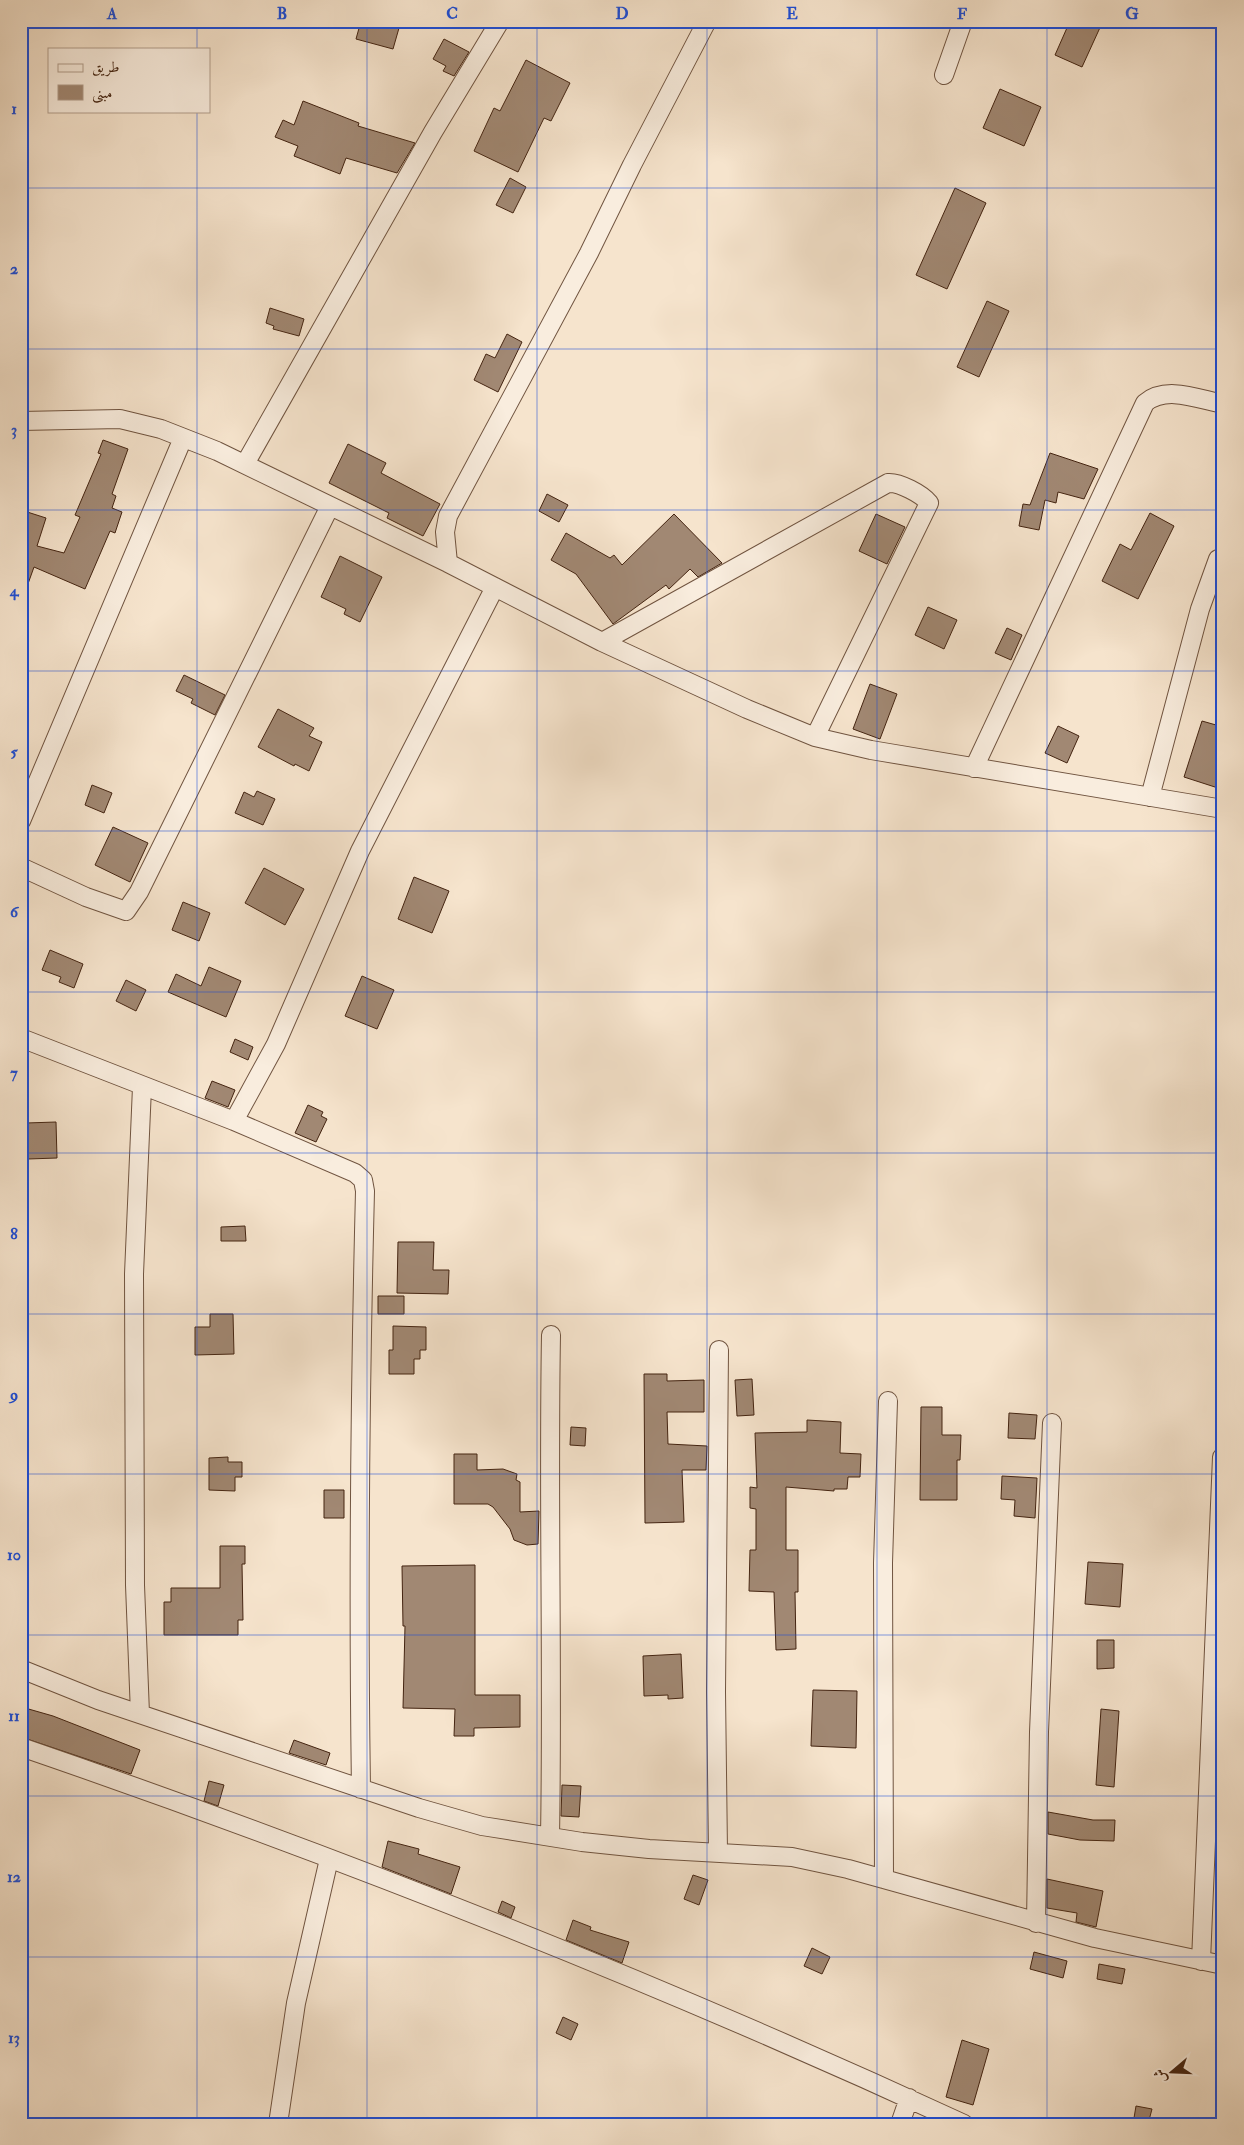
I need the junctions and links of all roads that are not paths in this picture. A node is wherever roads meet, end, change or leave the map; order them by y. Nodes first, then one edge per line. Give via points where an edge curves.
1 (500, 21) edge
2 (707, 21) edge
3 (963, 21) edge
4 (944, 75) dead end
5 (1223, 404) edge
6 (21, 421) edge
7 (183, 438) junction
8 (244, 464) junction
9 (330, 506) junction
10 (1223, 557) edge
11 (448, 563) junction
12 (495, 587) junction
13 (602, 642) junction
14 (815, 737) junction
15 (974, 768) junction
16 (1150, 797) junction
17 (1223, 809) edge
18 (21, 821) edge
19 (21, 867) edge
20 (21, 1038) edge
21 (142, 1087) junction
22 (234, 1121) junction
23 (551, 1335) dead end
24 (719, 1350) dead end
25 (888, 1401) dead end
26 (1052, 1423) dead end
27 (1222, 1457) edge
28 (21, 1669) edge
29 (140, 1714) junction
30 (21, 1747) edge
31 (361, 1789) junction
32 (550, 1836) junction
33 (718, 1852) junction
34 (329, 1859) junction
35 (884, 1879) junction
36 (1036, 1923) junction
37 (1201, 1961) junction
38 (1223, 1965) edge
39 (909, 2098) junction
40 (278, 2124) edge
41 (900, 2124) edge
42 (964, 2124) edge

1 - 8 street
2 - 11 street via 589,253 448,516 445,532
3 - 4 street
5 - 15 street via 1172,394 1153,396 1145,403
6 - 7 street via 120,419
7 - 8 street
7 - 18 street
8 - 9 street
9 - 11 street
9 - 19 street via 126,912
10 - 16 street via 1213,567
11 - 12 street
12 - 13 street
12 - 22 street via 360,851 276,1044
13 - 14 street
13 - 14 street via 893,482 925,497 929,503
14 - 15 street
15 - 16 street
16 - 17 street
20 - 21 street
21 - 22 street
21 - 29 street via 134,1274 135,1585
22 - 31 street via 355,1172 363,1180 366,1191 358,1606
23 - 32 street
24 - 33 street
25 - 35 street via 883,1563
26 - 36 street via 1039,1732
27 - 37 street
28 - 29 street
29 - 31 street
30 - 34 street
31 - 32 street via 482,1826
32 - 33 street via 649,1849
33 - 35 street via 792,1857
34 - 39 street via 558,1948
34 - 40 street via 296,2004
35 - 36 street
36 - 37 street
37 - 38 street
39 - 41 street
39 - 42 street

